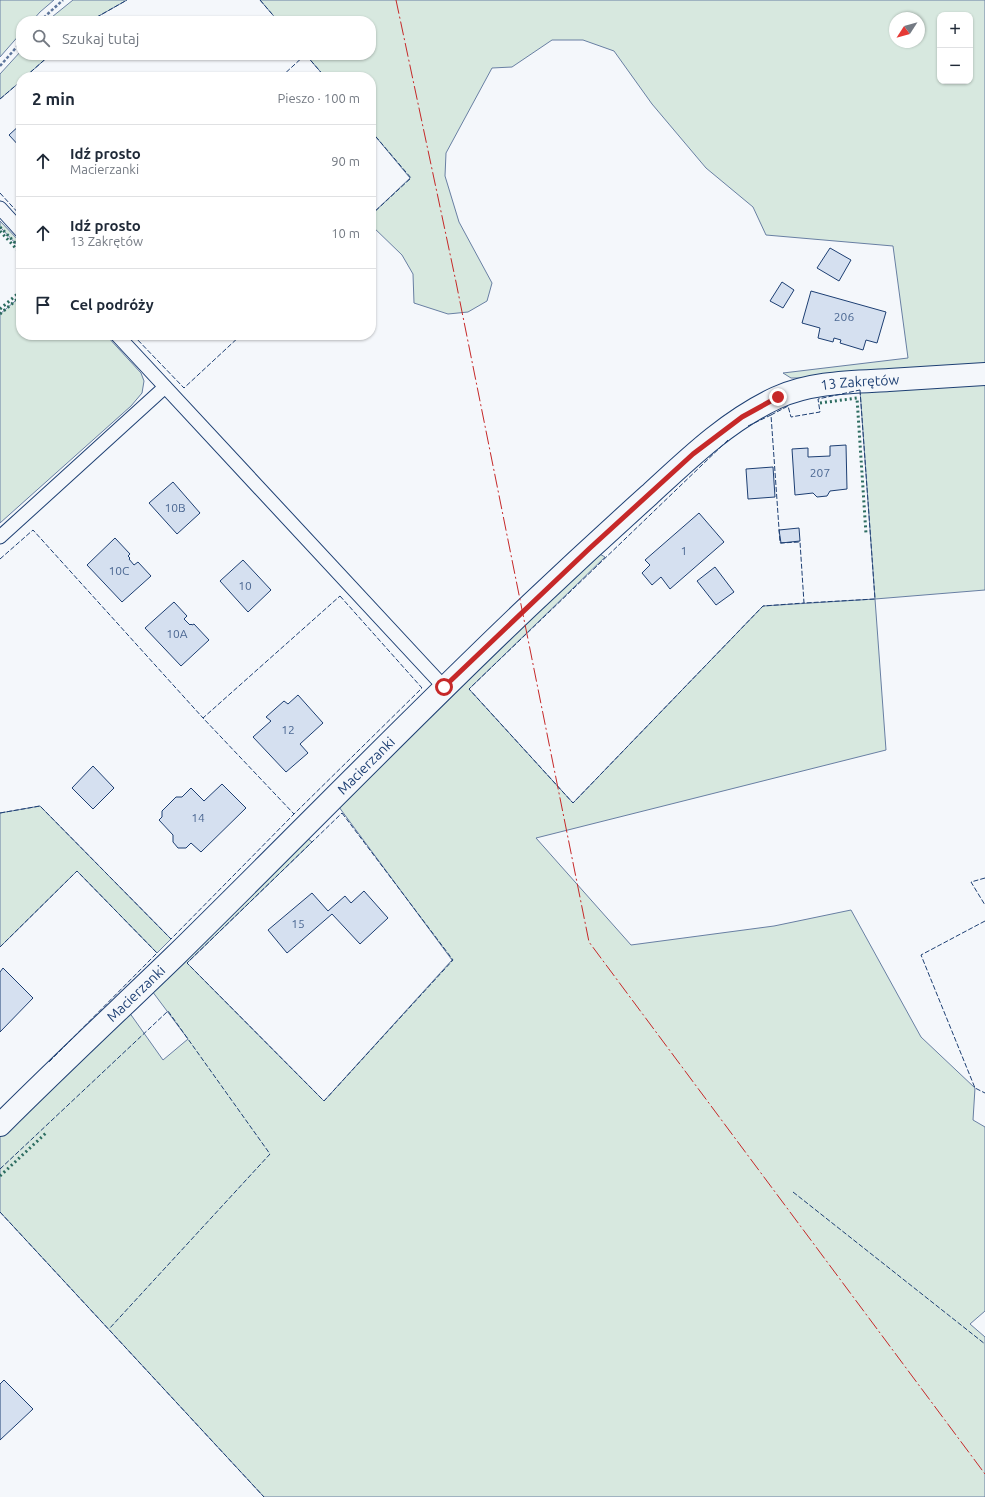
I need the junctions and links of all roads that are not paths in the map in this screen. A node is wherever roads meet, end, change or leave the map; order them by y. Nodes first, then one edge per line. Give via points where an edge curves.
1 (0, 208) edge
2 (16, 226) edge
3 (122, 340) edge
4 (985, 374) edge
5 (165, 387) junction
6 (742, 417) joint
7 (0, 536) edge
8 (444, 687) junction
9 (0, 1125) edge

1 - 2 lane
3 - 5 lane
4 - 6 street, 13 Zakrętów via 818,386 778,397
5 - 7 lane
5 - 8 lane
6 - 8 street, Macierzanki via 693,454
8 - 9 street, Macierzanki via 175,956

